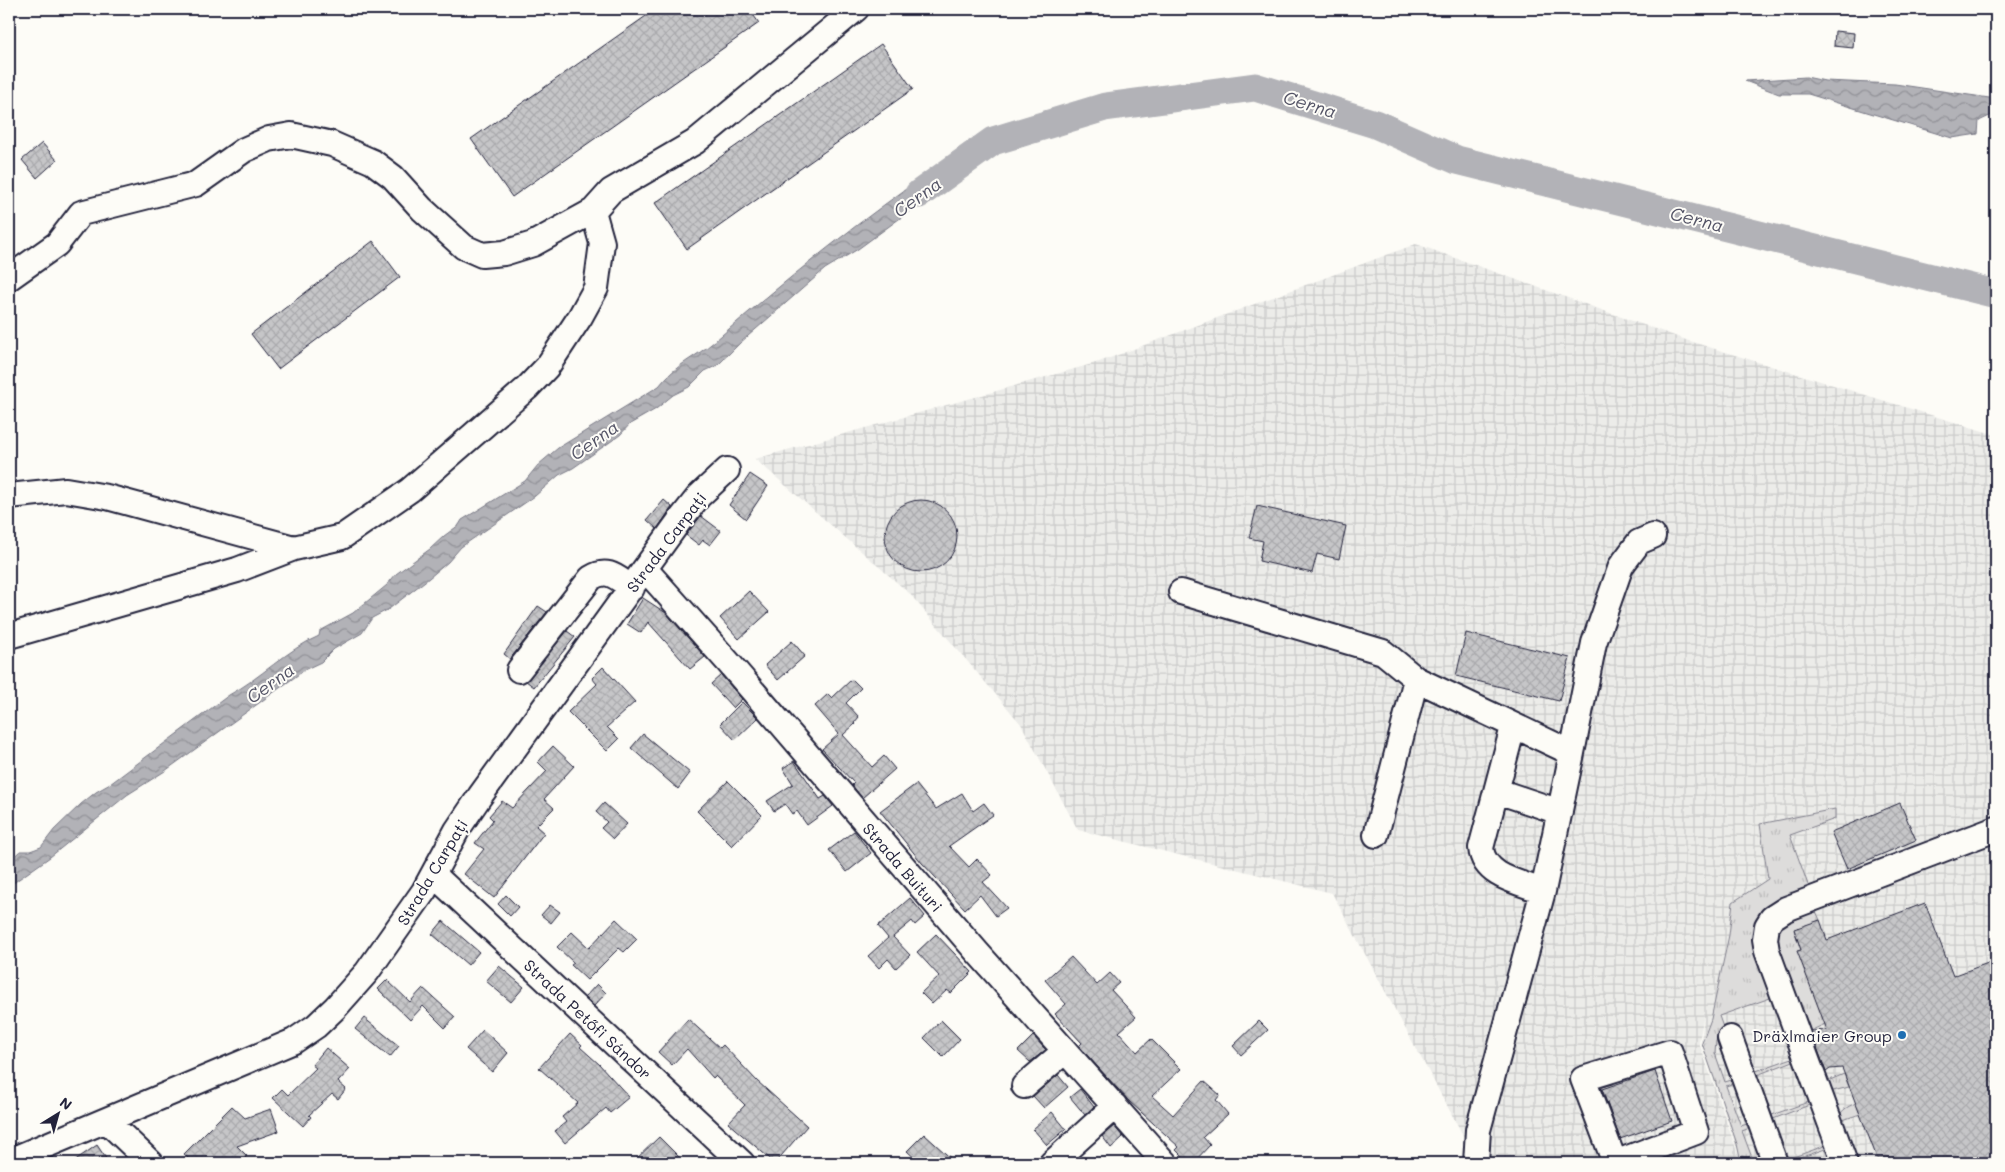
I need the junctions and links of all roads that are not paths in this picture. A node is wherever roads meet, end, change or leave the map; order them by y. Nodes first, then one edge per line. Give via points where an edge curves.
1 (856, 9) edge
2 (593, 211) junction
3 (9, 278) edge
4 (727, 470) dead end
5 (9, 496) edge
6 (1653, 536) dead end
7 (294, 548) junction
8 (638, 578) junction
9 (1182, 592) dead end
10 (9, 636) edge
11 (518, 670) dead end
12 (1416, 679) junction
13 (1513, 727) junction
14 (1572, 754) junction
15 (1497, 791) junction
16 (1560, 812) junction
17 (1996, 829) edge
18 (1376, 835) dead end
19 (434, 874) junction
20 (1543, 891) junction
21 (1730, 1038) dead end
22 (1065, 1051) junction
23 (1024, 1086) dead end
24 (1115, 1106) junction
25 (107, 1121) junction
26 (9, 1161) edge
27 (151, 1163) edge
28 (742, 1163) edge
29 (1052, 1163) edge
30 (1165, 1163) edge
31 (1476, 1163) edge
32 (1614, 1163) edge
33 (1775, 1163) edge
34 (1845, 1163) edge

1 - 2 street via 695,142 611,191
2 - 3 street via 533,244 482,256 464,247 422,209 394,177 373,162 332,144 291,135 268,139 244,150 196,184 81,213 58,244
2 - 7 street via 602,243 596,288 547,367 410,490 342,537
4 - 8 street, Strada Carpați via 698,496
5 - 7 street via 66,490 99,496
6 - 14 street via 1639,542 1621,566 1594,643
7 - 10 street via 238,570
8 - 11 street, Strada Buituri via 606,572 591,578
8 - 19 street, Strada Carpați via 480,796 457,830
8 - 22 street, Strada Buituri via 728,662
9 - 12 street via 1384,652
12 - 13 street
12 - 18 street
13 - 14 street
13 - 15 street
14 - 16 street
15 - 16 street
15 - 20 street via 1481,848 1482,858 1498,874
16 - 20 street
17 - 34 street via 1801,902 1778,914 1767,926 1767,951
19 - 25 street, Strada Carpați via 367,972 316,1026 294,1041
19 - 28 street, Strada Petőfi Sándor
20 - 31 street via 1478,1130
21 - 33 street
22 - 23 street
22 - 24 street, Strada Buituri
24 - 29 street
24 - 30 street, Strada Buituri
25 - 26 street, Strada Carpați
25 - 27 street
32 - 32 street via 1696,1132 1670,1052 1584,1080

